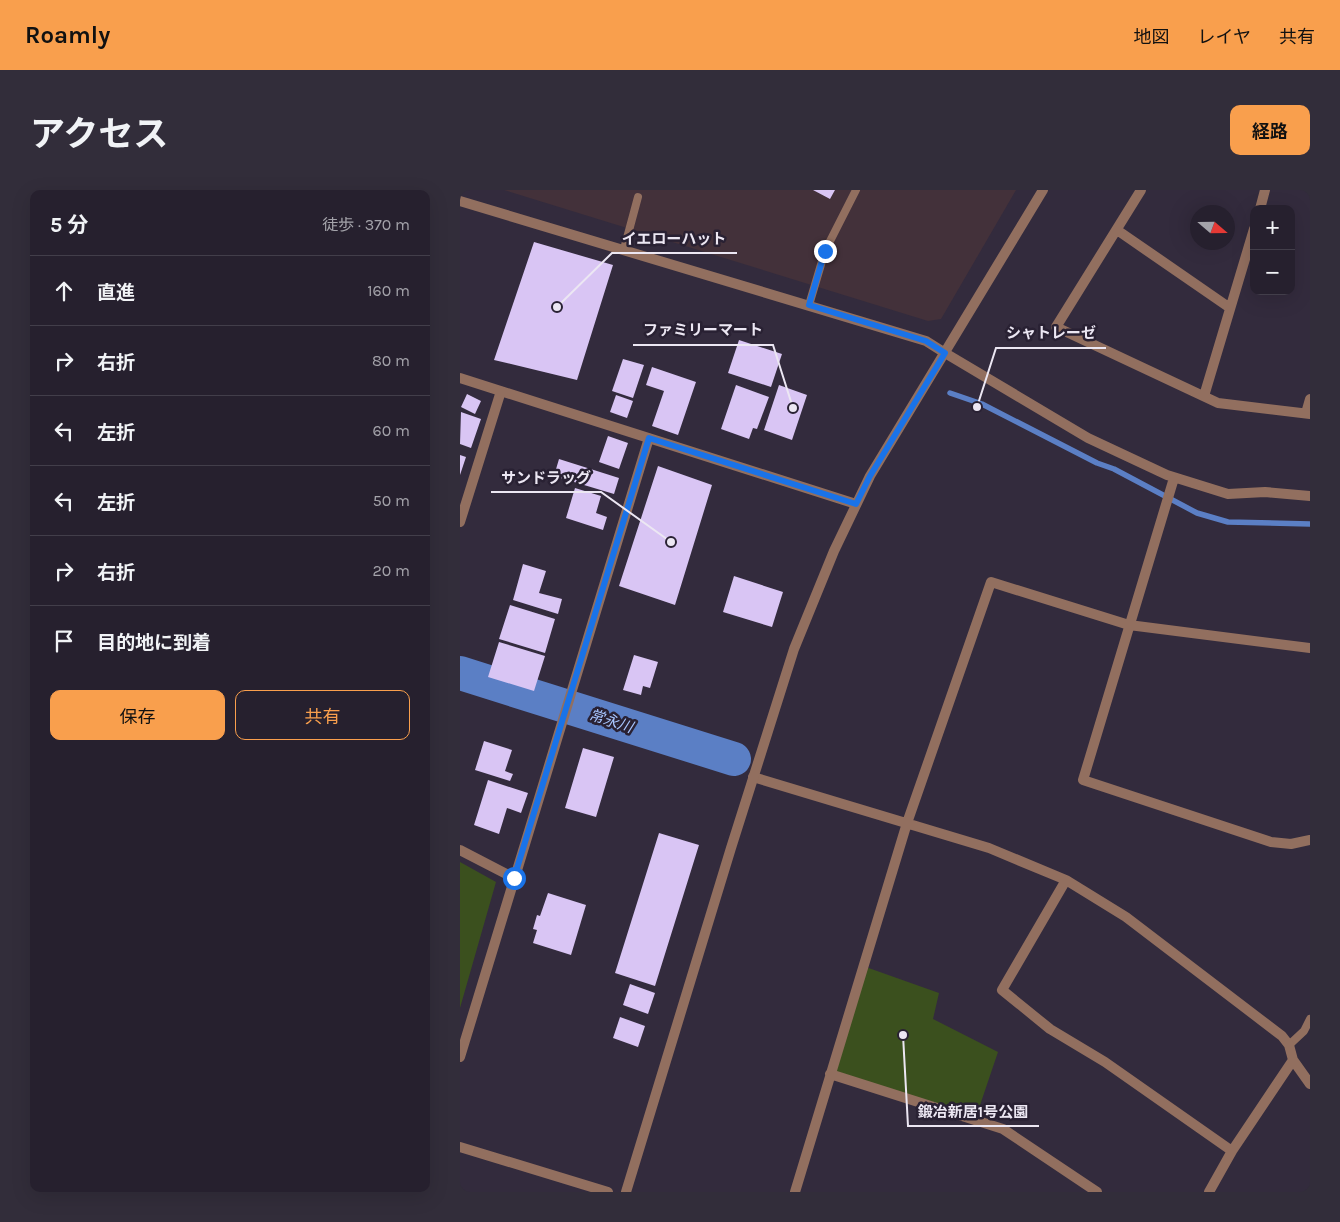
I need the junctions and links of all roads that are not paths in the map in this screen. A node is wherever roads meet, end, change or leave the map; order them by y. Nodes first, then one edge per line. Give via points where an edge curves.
1 (856, 190) edge
2 (1043, 190) edge
3 (1141, 190) edge
4 (1265, 190) edge
5 (638, 197) dead end
6 (460, 201) edge
7 (1261, 205) edge
8 (1117, 230) junction
9 (1250, 242) edge
10 (624, 249) junction
11 (809, 305) junction
12 (1230, 308) junction
13 (945, 353) junction
14 (460, 378) edge
15 (501, 391) junction
16 (1204, 396) junction
17 (1310, 399) edge
18 (1308, 414) edge
19 (649, 438) junction
20 (1174, 478) junction
21 (1310, 496) edge
22 (856, 504) junction
23 (460, 522) edge
24 (1130, 625) junction
25 (1310, 648) edge
26 (753, 777) junction
27 (907, 823) junction
28 (1310, 840) edge
29 (460, 850) edge
30 (514, 878) junction
31 (1066, 880) junction
32 (1310, 1019) edge
33 (1290, 1045) junction
34 (460, 1056) edge
35 (1293, 1060) junction
36 (1307, 1073) edge
37 (830, 1074) junction
38 (1310, 1084) edge
39 (460, 1147) edge
40 (1232, 1151) junction
41 (608, 1192) edge
42 (626, 1192) edge
43 (795, 1192) edge
44 (1097, 1192) edge
45 (1209, 1192) edge

1 - 11 lane via 825,251
2 - 13 street
3 - 8 street
4 - 7 street
5 - 10 lane
6 - 10 street
8 - 12 street
8 - 16 street via 1056,327
9 - 12 street
10 - 11 street
11 - 13 street via 926,341
12 - 16 street
13 - 20 street via 1088,438
13 - 22 street
14 - 15 street
15 - 19 street
15 - 23 street
16 - 18 street via 1218,403
17 - 18 street
19 - 22 street
19 - 30 street
20 - 21 street via 1228,494 1265,492
20 - 24 street
22 - 26 street via 794,649
24 - 25 street
24 - 27 street via 991,582
24 - 28 street via 1083,780 1272,842 1291,844
26 - 27 street
26 - 42 street
27 - 31 street via 989,848
27 - 37 street
29 - 30 street
30 - 34 street
31 - 33 street via 1126,917
31 - 40 street via 1002,990 1050,1029 1105,1062
32 - 33 lane via 1304,1031
33 - 35 street
35 - 36 street
35 - 40 street
36 - 38 street
37 - 43 street
37 - 44 street via 1003,1129
39 - 41 street
40 - 45 street

